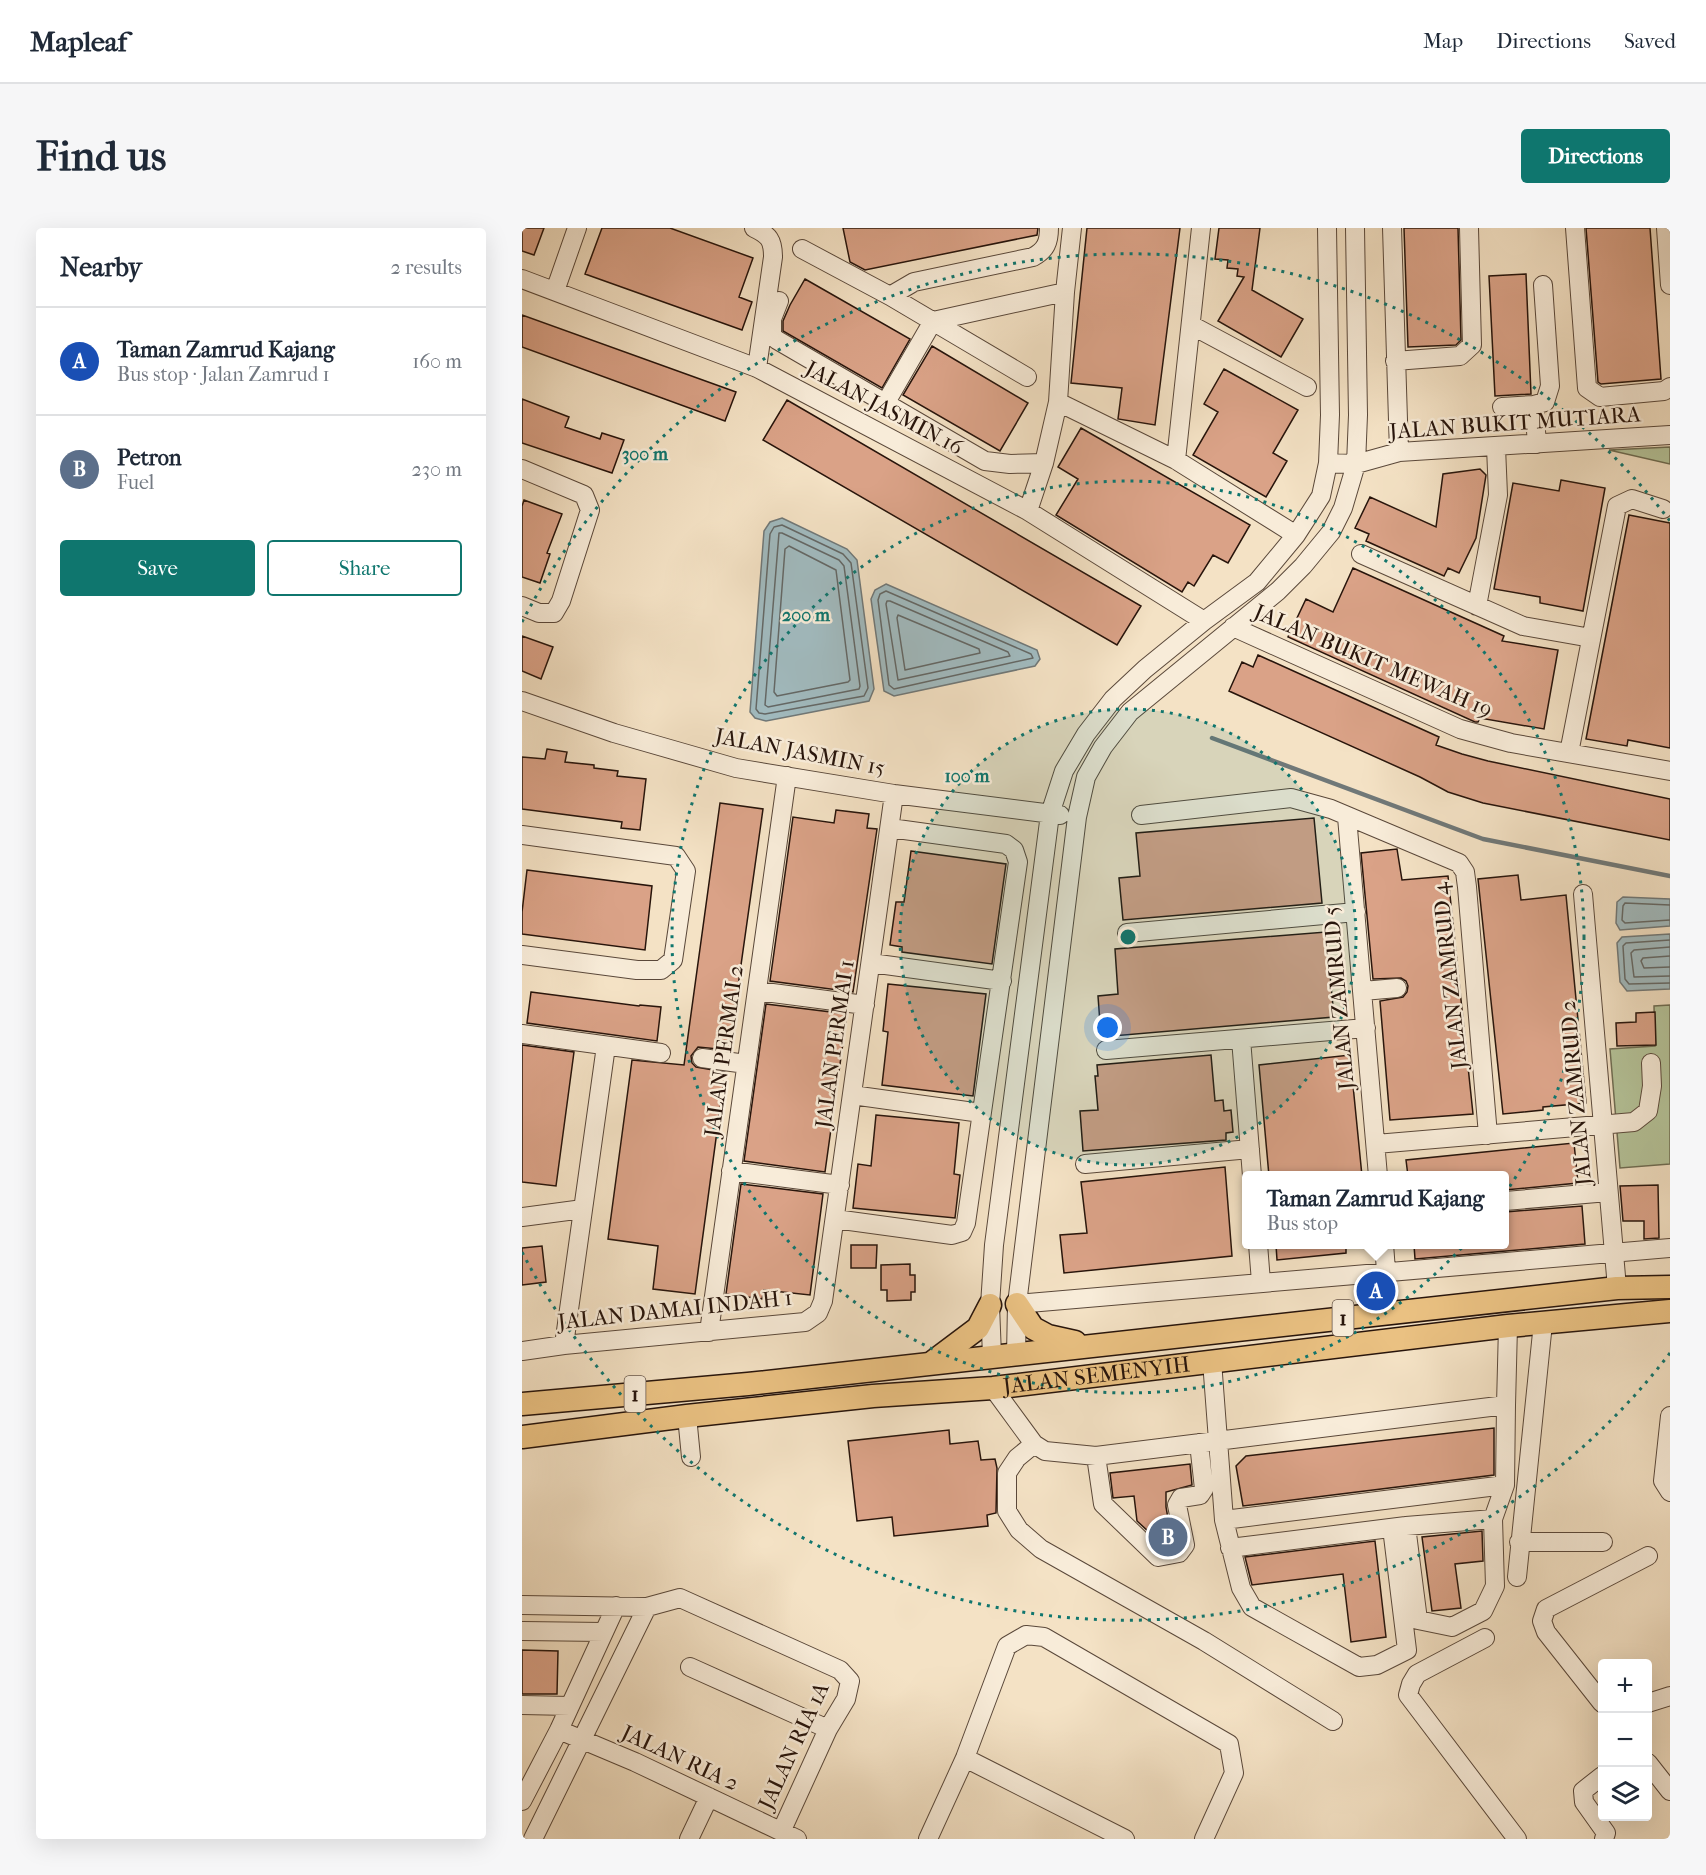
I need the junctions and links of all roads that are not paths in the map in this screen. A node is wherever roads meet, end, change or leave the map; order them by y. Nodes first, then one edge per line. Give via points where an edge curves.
1 (577, 228) edge
2 (1049, 228) edge
3 (1072, 228) edge
4 (1201, 228) edge
5 (1327, 228) edge
6 (1355, 228) edge
7 (1392, 228) edge
8 (1469, 228) edge
9 (1575, 228) edge
10 (1666, 228) edge
11 (760, 231) edge
12 (802, 249) dead end
13 (522, 279) edge
14 (1543, 285) dead end
15 (1670, 285) edge
16 (555, 291) junction
17 (1065, 292) junction
18 (890, 296) junction
19 (779, 301) dead end
20 (933, 321) junction
21 (1191, 325) junction
22 (1395, 361) junction
23 (757, 368) junction
24 (1027, 377) dead end
25 (1306, 387) dead end
26 (1670, 387) edge
27 (1058, 402) junction
28 (885, 404) junction
29 (1534, 405) junction
30 (1502, 407) dead end
31 (1670, 435) edge
32 (1537, 444) junction
33 (1496, 447) junction
34 (1399, 452) junction
35 (1176, 459) junction
36 (1328, 462) junction
37 (1044, 463) junction
38 (1356, 464) junction
39 (522, 470) edge
40 (1663, 509) dead end
41 (1028, 511) junction
42 (1296, 535) junction
43 (1361, 554) dead end
44 (522, 606) edge
45 (1478, 606) junction
46 (1204, 621) junction
47 (1233, 627) junction
48 (1591, 638) junction
49 (522, 701) edge
50 (1569, 753) junction
51 (1670, 771) edge
52 (787, 776) junction
53 (894, 794) junction
54 (1050, 814) junction
55 (1141, 815) dead end
56 (1347, 816) junction
57 (1077, 817) junction
58 (890, 828) junction
59 (522, 835) edge
60 (1583, 894) dead end
61 (1356, 912) junction
62 (1127, 933) dead end
63 (522, 955) edge
64 (871, 963) junction
65 (1002, 981) junction
66 (1397, 988) dead end
67 (757, 991) junction
68 (1363, 991) junction
69 (865, 1005) junction
70 (1366, 1028) junction
71 (522, 1034) edge
72 (1241, 1039) junction
73 (606, 1046) junction
74 (1106, 1050) dead end
75 (661, 1053) dead end
76 (702, 1058) dead end
77 (1651, 1063) dead end
78 (746, 1064) junction
79 (852, 1095) junction
80 (981, 1113) junction
81 (1603, 1125) junction
82 (1488, 1135) junction
83 (1376, 1144) junction
84 (1250, 1149) junction
85 (1085, 1164) dead end
86 (731, 1171) junction
87 (1252, 1171) edge
88 (1378, 1171) edge
89 (840, 1185) junction
90 (1608, 1192) junction
91 (1509, 1201) edge
92 (583, 1209) junction
93 (522, 1217) edge
94 (835, 1219) junction
95 (1670, 1248) edge
96 (1258, 1249) edge
97 (1384, 1249) edge
98 (1613, 1252) junction
99 (1386, 1271) junction
100 (1262, 1282) junction
101 (1670, 1287) edge
102 (1617, 1288) junction
103 (823, 1301) joint
104 (1017, 1304) junction
105 (990, 1305) junction
106 (1670, 1311) edge
107 (1543, 1323) junction
108 (1508, 1326) junction
109 (709, 1332) junction
110 (564, 1345) junction
111 (1100, 1345) junction
112 (522, 1351) edge
113 (1005, 1359) junction
114 (1212, 1361) junction
115 (930, 1363) junction
116 (1168, 1367) junction
117 (993, 1388) junction
118 (873, 1396) junction
119 (522, 1404) edge
120 (1506, 1405) junction
121 (687, 1416) junction
122 (1670, 1416) edge
123 (1669, 1438) edge
124 (526, 1441) edge
125 (1218, 1441) junction
126 (1198, 1443) junction
127 (1034, 1444) junction
128 (1096, 1455) junction
129 (691, 1457) dead end
130 (1505, 1485) junction
131 (1670, 1492) edge
132 (1494, 1519) junction
133 (1224, 1520) junction
134 (1399, 1527) junction
135 (1519, 1542) junction
136 (1603, 1542) dead end
137 (1230, 1548) junction
138 (1648, 1556) dead end
139 (1517, 1577) dead end
140 (1406, 1584) junction
141 (522, 1605) edge
142 (616, 1606) junction
143 (647, 1607) junction
144 (522, 1630) edge
145 (604, 1632) junction
146 (1485, 1638) dead end
147 (690, 1667) dead end
148 (1670, 1696) edge
149 (1598, 1698) edge
150 (1652, 1701) edge
151 (522, 1705) edge
152 (570, 1706) junction
153 (1333, 1721) dead end
154 (828, 1729) junction
155 (559, 1730) junction
156 (582, 1740) junction
157 (965, 1758) junction
158 (1650, 1767) edge
159 (1598, 1779) edge
160 (1670, 1791) edge
161 (708, 1797) junction
162 (522, 1801) edge
163 (789, 1835) edge
164 (533, 1839) edge
165 (689, 1839) edge
166 (928, 1839) edge
167 (1125, 1839) edge
168 (1204, 1839) edge
169 (1517, 1839) edge
170 (1604, 1839) edge

1 - 16 street
2 - 18 street via 1046,247 1032,257 914,282
3 - 17 street
4 - 21 street
5 - 36 street
6 - 38 street
7 - 22 street
8 - 22 street via 1472,345 1460,356
9 - 26 street via 1587,388 1600,397 1664,391
10 - 15 street
11 - 23 street via 773,243 773,256
12 - 18 street
13 - 16 street, JALAN JASMIN 16
14 - 29 street via 1550,386 1545,402
16 - 23 street, JALAN JASMIN 16
17 - 20 street
17 - 27 street
18 - 20 street
19 - 28 street via 772,319 772,336
20 - 24 street
20 - 28 street
21 - 25 street
21 - 35 street
22 - 34 street
23 - 41 street, JALAN JASMIN 16
27 - 35 street
27 - 37 street
28 - 37 street via 985,461
29 - 30 street
29 - 32 street
31 - 32 street, JALAN BUKIT MUTIARA
32 - 33 street, JALAN BUKIT MUTIARA
33 - 34 street, JALAN BUKIT MUTIARA
33 - 45 street via 1498,495
34 - 38 street, JALAN BUKIT MUTIARA
35 - 42 street
36 - 38 street, JALAN BUKIT MUTIARA
36 - 42 street via 1321,496
37 - 41 street
38 - 47 street via 1331,532 1278,591
39 - 44 street via 584,495 590,510 554,614
40 - 48 street via 1632,499 1617,506
41 - 46 street, JALAN JASMIN 16
42 - 46 street via 1257,582
43 - 45 street
45 - 48 street via 1523,626
46 - 54 street via 1113,699 1064,771
47 - 50 street, JALAN BUKIT MEWAH 19 via 1461,729
47 - 57 street via 1130,712 1086,777
48 - 50 street
49 - 52 street, JALAN JASMIN 15 via 614,733 736,768
50 - 51 street, JALAN BUKIT MEWAH 19
52 - 53 street, JALAN JASMIN 15
52 - 67 street, JALAN PERMAI 2
53 - 54 street, JALAN JASMIN 15
53 - 58 street, JALAN PERMAI 1
54 - 57 street, JALAN JASMIN 15
54 - 105 street via 994,1245
55 - 56 street, JALAN ZAMRUD 4 via 1291,798
56 - 61 street, JALAN ZAMRUD 5
56 - 82 street, JALAN ZAMRUD 4 via 1459,863 1465,872
57 - 104 street
58 - 64 street, JALAN PERMAI 1
58 - 65 street via 1006,844 1014,850 1018,862
59 - 63 street via 676,856 686,871 673,960 661,970
60 - 81 street, JALAN ZAMRUD 2
61 - 62 street
61 - 68 street, JALAN ZAMRUD 5
64 - 65 street
64 - 69 street, JALAN PERMAI 1
65 - 80 street
66 - 68 street
67 - 69 street
67 - 78 street, JALAN PERMAI 2
68 - 70 street, JALAN ZAMRUD 5
69 - 79 street, JALAN PERMAI 1
70 - 72 street
70 - 83 street, JALAN ZAMRUD 5
71 - 73 street
72 - 74 street
72 - 84 street
73 - 75 street
73 - 92 street
76 - 78 street
77 - 81 street via 1648,1111 1634,1122
78 - 86 street, JALAN PERMAI 2
79 - 80 street
79 - 89 street, JALAN PERMAI 1
80 - 94 street via 962,1232 952,1235
81 - 82 street
81 - 90 street, JALAN ZAMRUD 2
82 - 83 street
83 - 88 street, JALAN ZAMRUD 5
84 - 85 street
84 - 87 street
86 - 89 street
86 - 109 street, JALAN PERMAI 2
89 - 94 street, JALAN PERMAI 1
90 - 91 street
90 - 98 street, JALAN ZAMRUD 2
92 - 93 street
92 - 110 street
94 - 103 street, JALAN PERMAI 1
95 - 98 street
96 - 100 street
97 - 99 street
98 - 99 street
98 - 102 street, JALAN ZAMRUD 2
99 - 100 street
100 - 104 street
101 - 102 main road, JALAN SEMENYIH / 1
102 - 111 main road, JALAN SEMENYIH / 1
103 - 109 street, JALAN DAMAI INDAH 1 via 818,1313 805,1322
104 - 111 main road via 1033,1328 1048,1336
104 - 113 street
105 - 113 street
105 - 115 main road via 978,1328
106 - 107 main road, JALAN SEMENYIH / 1
107 - 108 main road, JALAN SEMENYIH / 1
107 - 135 street
108 - 114 main road, JALAN SEMENYIH / 1
108 - 120 street
109 - 110 street, JALAN DAMAI INDAH 1
110 - 112 street, JALAN DAMAI INDAH 1
111 - 113 main road, JALAN SEMENYIH / 1
113 - 115 main road, JALAN SEMENYIH / 1
113 - 116 main road via 1018,1371 1045,1372 1126,1361
113 - 118 main road via 989,1376 923,1383
114 - 116 main road, JALAN SEMENYIH / 1
114 - 125 street
115 - 119 main road, JALAN SEMENYIH / 1
116 - 117 main road, JALAN SEMENYIH / 1
117 - 118 main road, JALAN SEMENYIH / 1
117 - 127 street
118 - 121 main road, JALAN SEMENYIH / 1
120 - 125 street
120 - 130 street
121 - 124 main road, JALAN SEMENYIH / 1
121 - 129 street
122 - 123 street
123 - 131 street via 1664,1481
125 - 126 street
125 - 133 street
126 - 128 street
126 - 128 street via 1204,1489 1200,1496 1181,1498 1177,1505 1185,1545 1179,1553 1158,1557 1103,1504
127 - 128 street via 1045,1451
127 - 153 street via 1007,1473 1007,1511 1019,1530 1041,1548 1204,1641
130 - 132 street
130 - 133 street
132 - 134 street
132 - 140 street via 1495,1586 1483,1611 1452,1628 1418,1620
133 - 137 street
134 - 137 street
134 - 140 street
135 - 136 street
135 - 139 street
137 - 140 street via 1241,1588 1252,1607 1359,1667 1377,1665 1407,1650
138 - 149 street via 1546,1609 1542,1621 1546,1632
141 - 142 street
142 - 143 street
142 - 145 street
143 - 154 street, JALAN RIA 1A via 680,1598 840,1670 850,1681 846,1699
143 - 156 street
144 - 145 street
145 - 152 street
146 - 169 street via 1417,1674 1408,1695
147 - 154 street
148 - 150 street
151 - 152 street
152 - 155 street
154 - 163 street, JALAN RIA 1A
155 - 156 street, JALAN RIA 2
155 - 162 street
156 - 161 street, JALAN RIA 2
156 - 164 street
157 - 166 street
157 - 167 street
157 - 168 street via 1007,1646 1026,1635 1044,1637 1229,1744 1234,1773
158 - 160 street
159 - 170 street via 1583,1791 1584,1802 1606,1833
161 - 163 street, JALAN RIA 2
161 - 165 street

